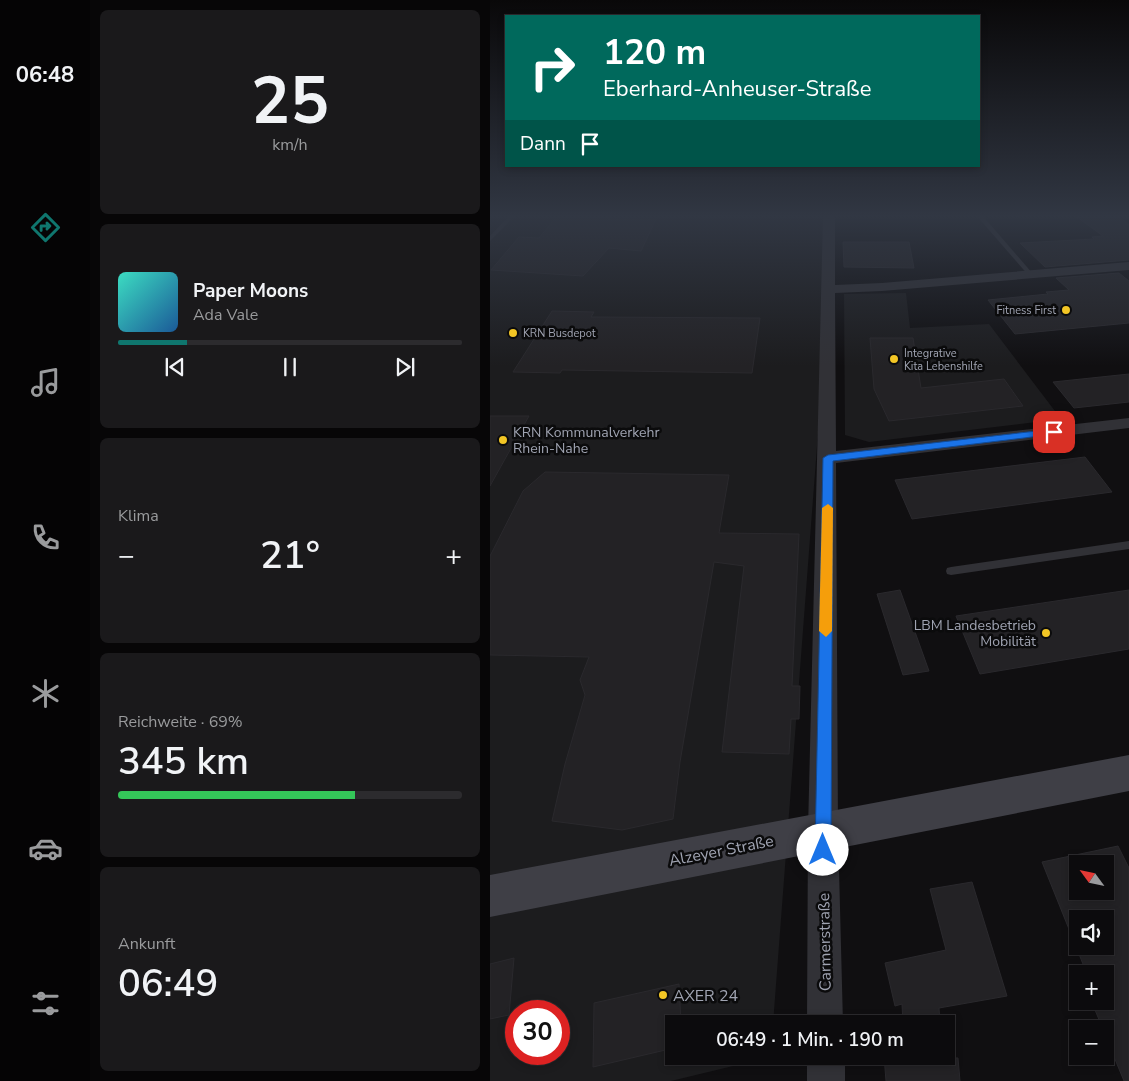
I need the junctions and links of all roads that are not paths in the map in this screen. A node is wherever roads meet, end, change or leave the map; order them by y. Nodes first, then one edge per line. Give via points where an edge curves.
1 (829, 265) edge
2 (1024, 265) edge
3 (1129, 266) edge
4 (1032, 275) junction
5 (829, 289) junction
6 (1129, 423) edge
7 (828, 458) junction
8 (1129, 545) edge
9 (951, 571) dead end
10 (1129, 773) edge
11 (823, 830) junction
12 (490, 896) edge
13 (825, 1015) edge
14 (826, 1065) edge
15 (826, 1081) edge

1 - 5 street, Carmerstraße
2 - 4 lane
3 - 4 street
4 - 5 street
5 - 7 street, Carmerstraße
6 - 7 street
7 - 11 street, Carmerstraße
8 - 9 lane
10 - 11 main road, Alzeyer Straße
11 - 12 main road, Alzeyer Straße
11 - 13 street, Carmerstraße
14 - 15 street

